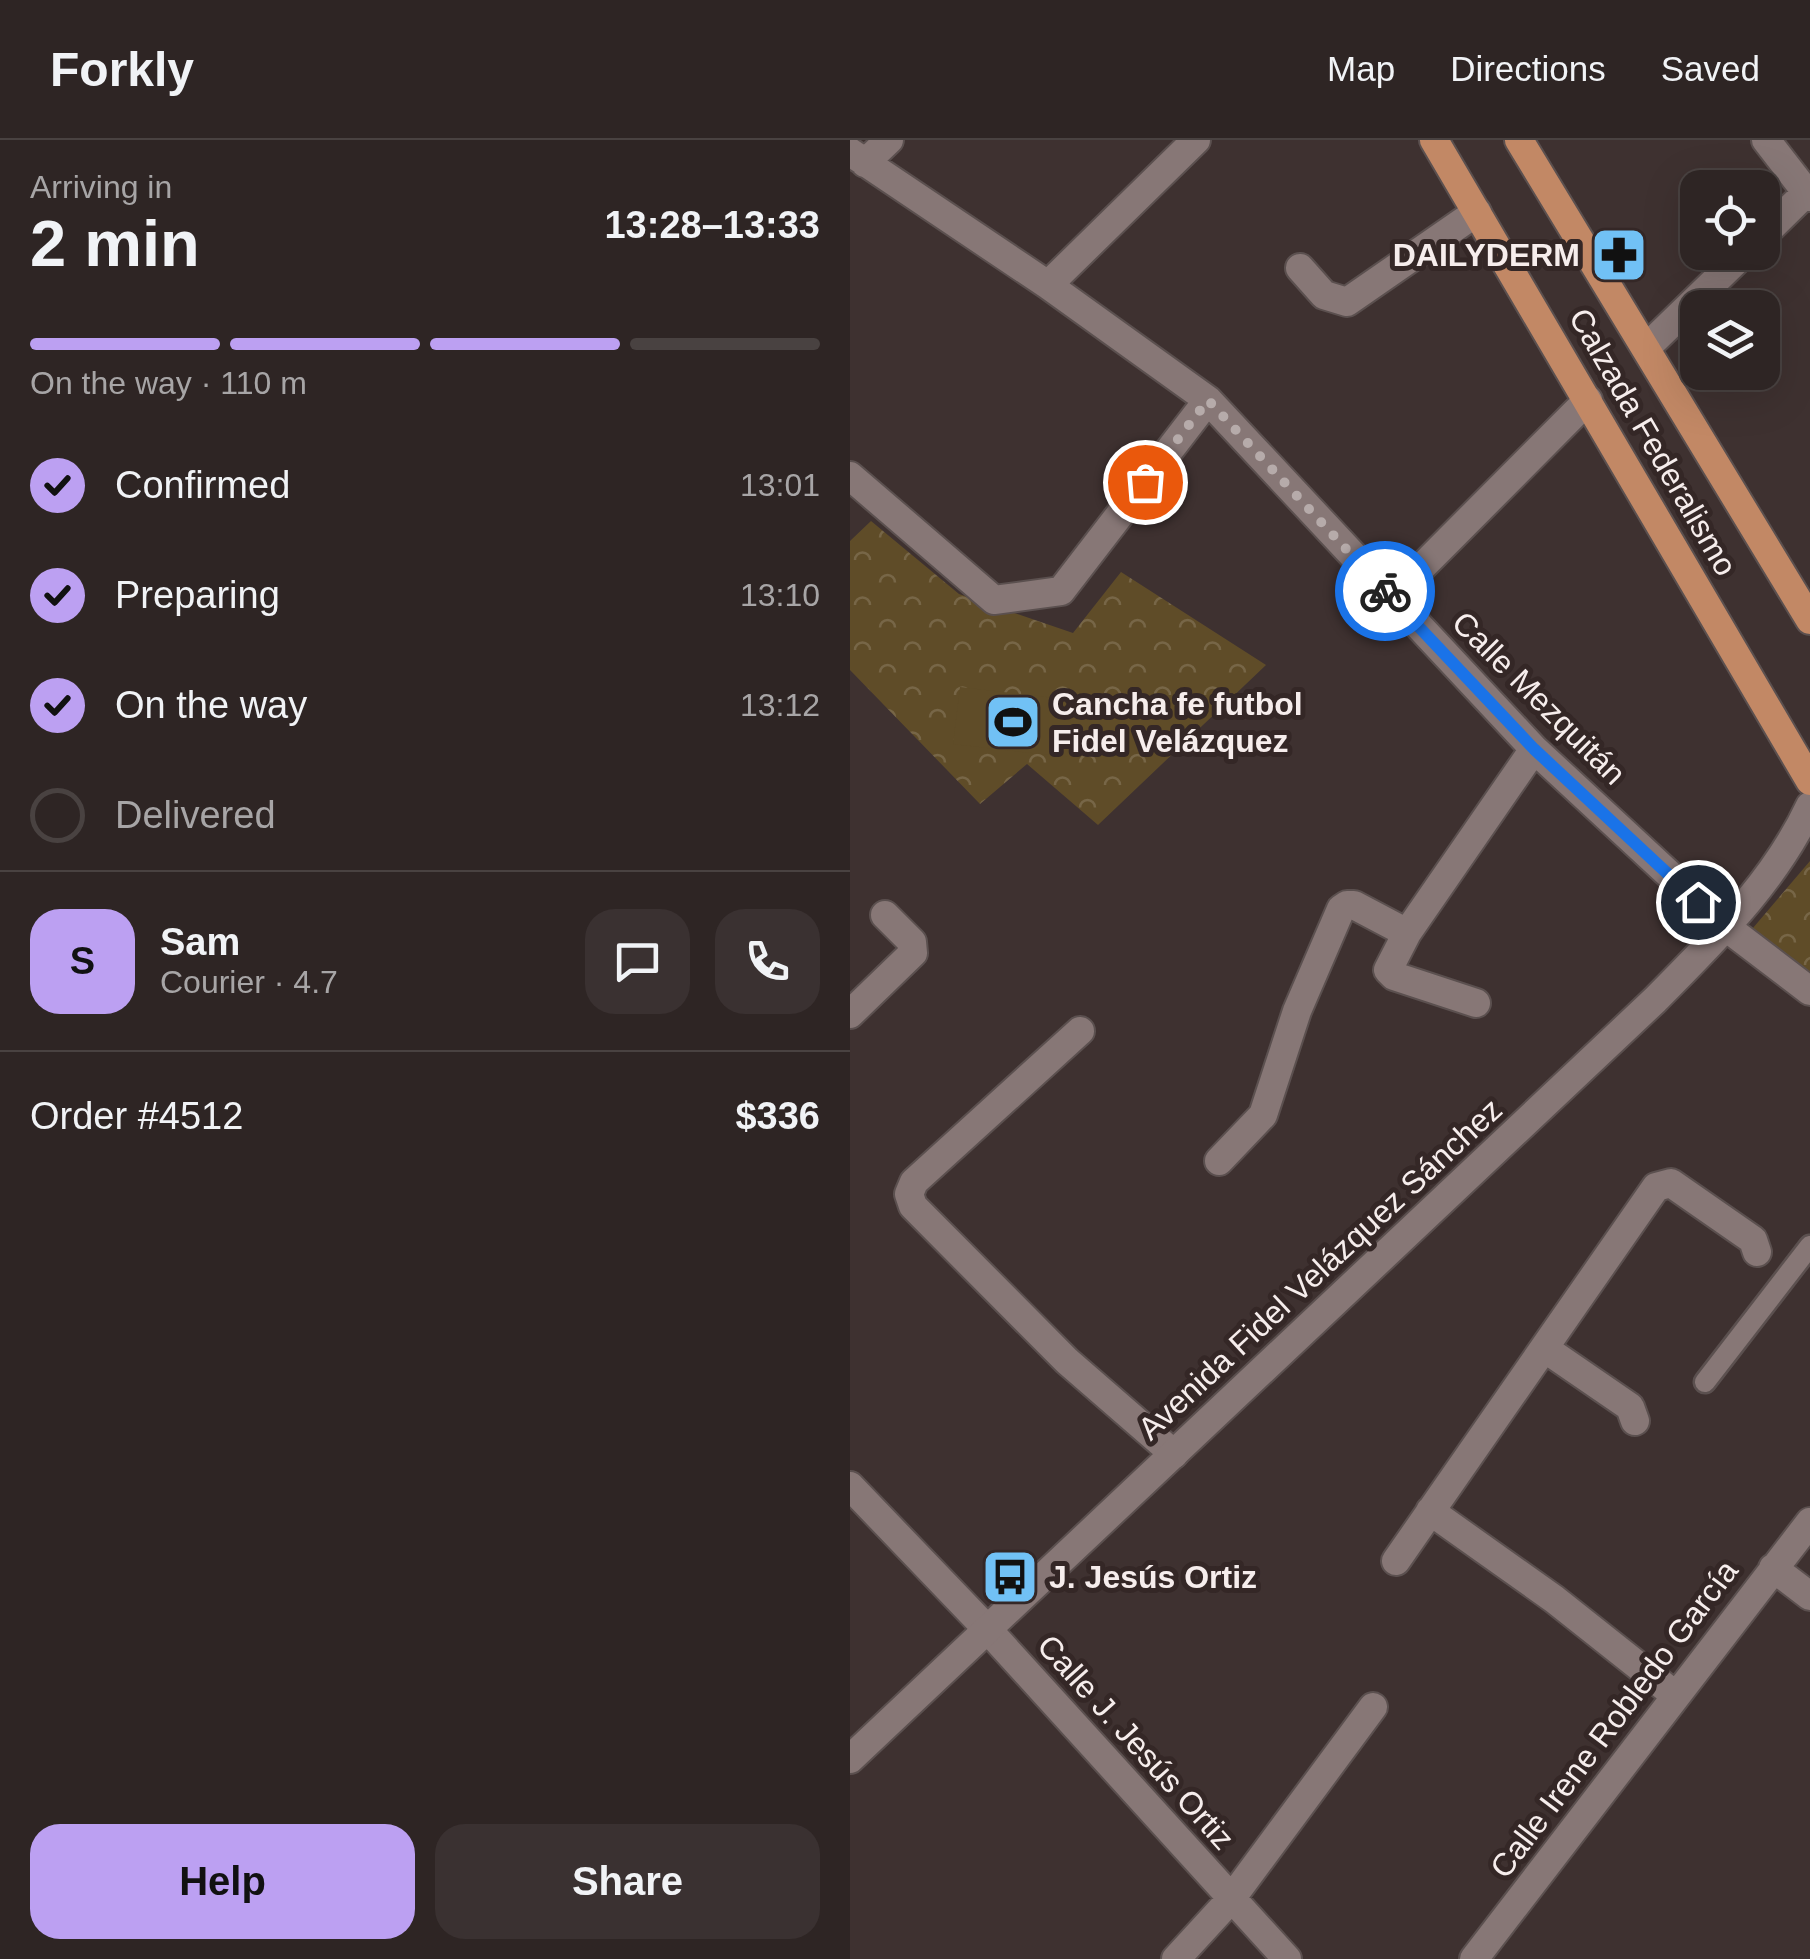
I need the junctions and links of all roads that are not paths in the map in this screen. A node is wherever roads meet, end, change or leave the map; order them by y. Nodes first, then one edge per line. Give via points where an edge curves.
1 (889, 140) edge
2 (1195, 140) edge
3 (1434, 140) edge
4 (1519, 140) edge
5 (1766, 140) edge
6 (857, 158) edge
7 (1809, 194) edge
8 (1477, 212) junction
9 (1780, 220) edge
10 (1300, 268) dead end
11 (1726, 270) edge
12 (1048, 284) junction
13 (1647, 347) junction
14 (1208, 400) junction
15 (1588, 400) junction
16 (850, 476) edge
17 (1405, 584) dead end
18 (1810, 620) edge
19 (1534, 749) junction
20 (1810, 780) edge
21 (1810, 806) edge
22 (885, 915) dead end
23 (1726, 927) junction
24 (1407, 933) junction
25 (1810, 991) edge
26 (1476, 1004) dead end
27 (850, 1014) edge
28 (1080, 1031) dead end
29 (1219, 1160) dead end
30 (1810, 1246) edge
31 (1757, 1252) dead end
32 (1544, 1348) junction
33 (1705, 1382) dead end
34 (1636, 1421) dead end
35 (1174, 1454) junction
36 (850, 1486) edge
37 (1430, 1511) junction
38 (1810, 1522) edge
39 (1396, 1561) dead end
40 (1773, 1568) junction
41 (1810, 1596) edge
42 (989, 1631) junction
43 (1675, 1696) junction
44 (1373, 1707) dead end
45 (850, 1759) edge
46 (1230, 1899) junction
47 (1284, 1958) edge
48 (1176, 1959) edge
49 (1474, 1959) edge

1 - 6 street
2 - 12 street
3 - 8 main road, Calzada Federalismo
4 - 13 main road, Calzada Federalismo
5 - 7 street
6 - 12 street, Calle Mezquitán
7 - 9 street
8 - 10 street via 1347,302 1324,295
8 - 15 main road, Calzada Federalismo
11 - 13 street
12 - 14 street, Calle Mezquitán
13 - 18 main road, Calzada Federalismo
14 - 16 street via 1061,591 994,600
14 - 19 street, Calle Mezquitán
15 - 17 street
15 - 20 main road, Calzada Federalismo
19 - 23 street, Calle Mezquitán
19 - 24 street
21 - 23 street, Avenida Fidel Velázquez Sánchez via 1778,864
22 - 27 street via 912,942 913,953
23 - 25 street, Calle Mezquitán
23 - 35 street, Avenida Fidel Velázquez Sánchez
24 - 26 street via 1388,970
24 - 29 street via 1354,905 1341,910 1297,1012 1264,1115
28 - 35 street via 908,1194 1067,1361
30 - 33 street
31 - 32 street via 1753,1240 1662,1183
32 - 34 street via 1630,1408
32 - 37 street
35 - 42 street, Avenida Fidel Velázquez Sánchez
36 - 42 street, Calle J. Jesús Ortiz
37 - 39 street
37 - 43 street
38 - 40 street, Calle Irene Robledo García
40 - 41 street
40 - 43 street, Calle Irene Robledo García
42 - 45 street, Avenida Fidel Velázquez Sánchez
42 - 46 street, Calle J. Jesús Ortiz
43 - 49 street, Calle Irene Robledo García
44 - 46 street
46 - 47 street, Calle J. Jesús Ortiz
46 - 48 street

